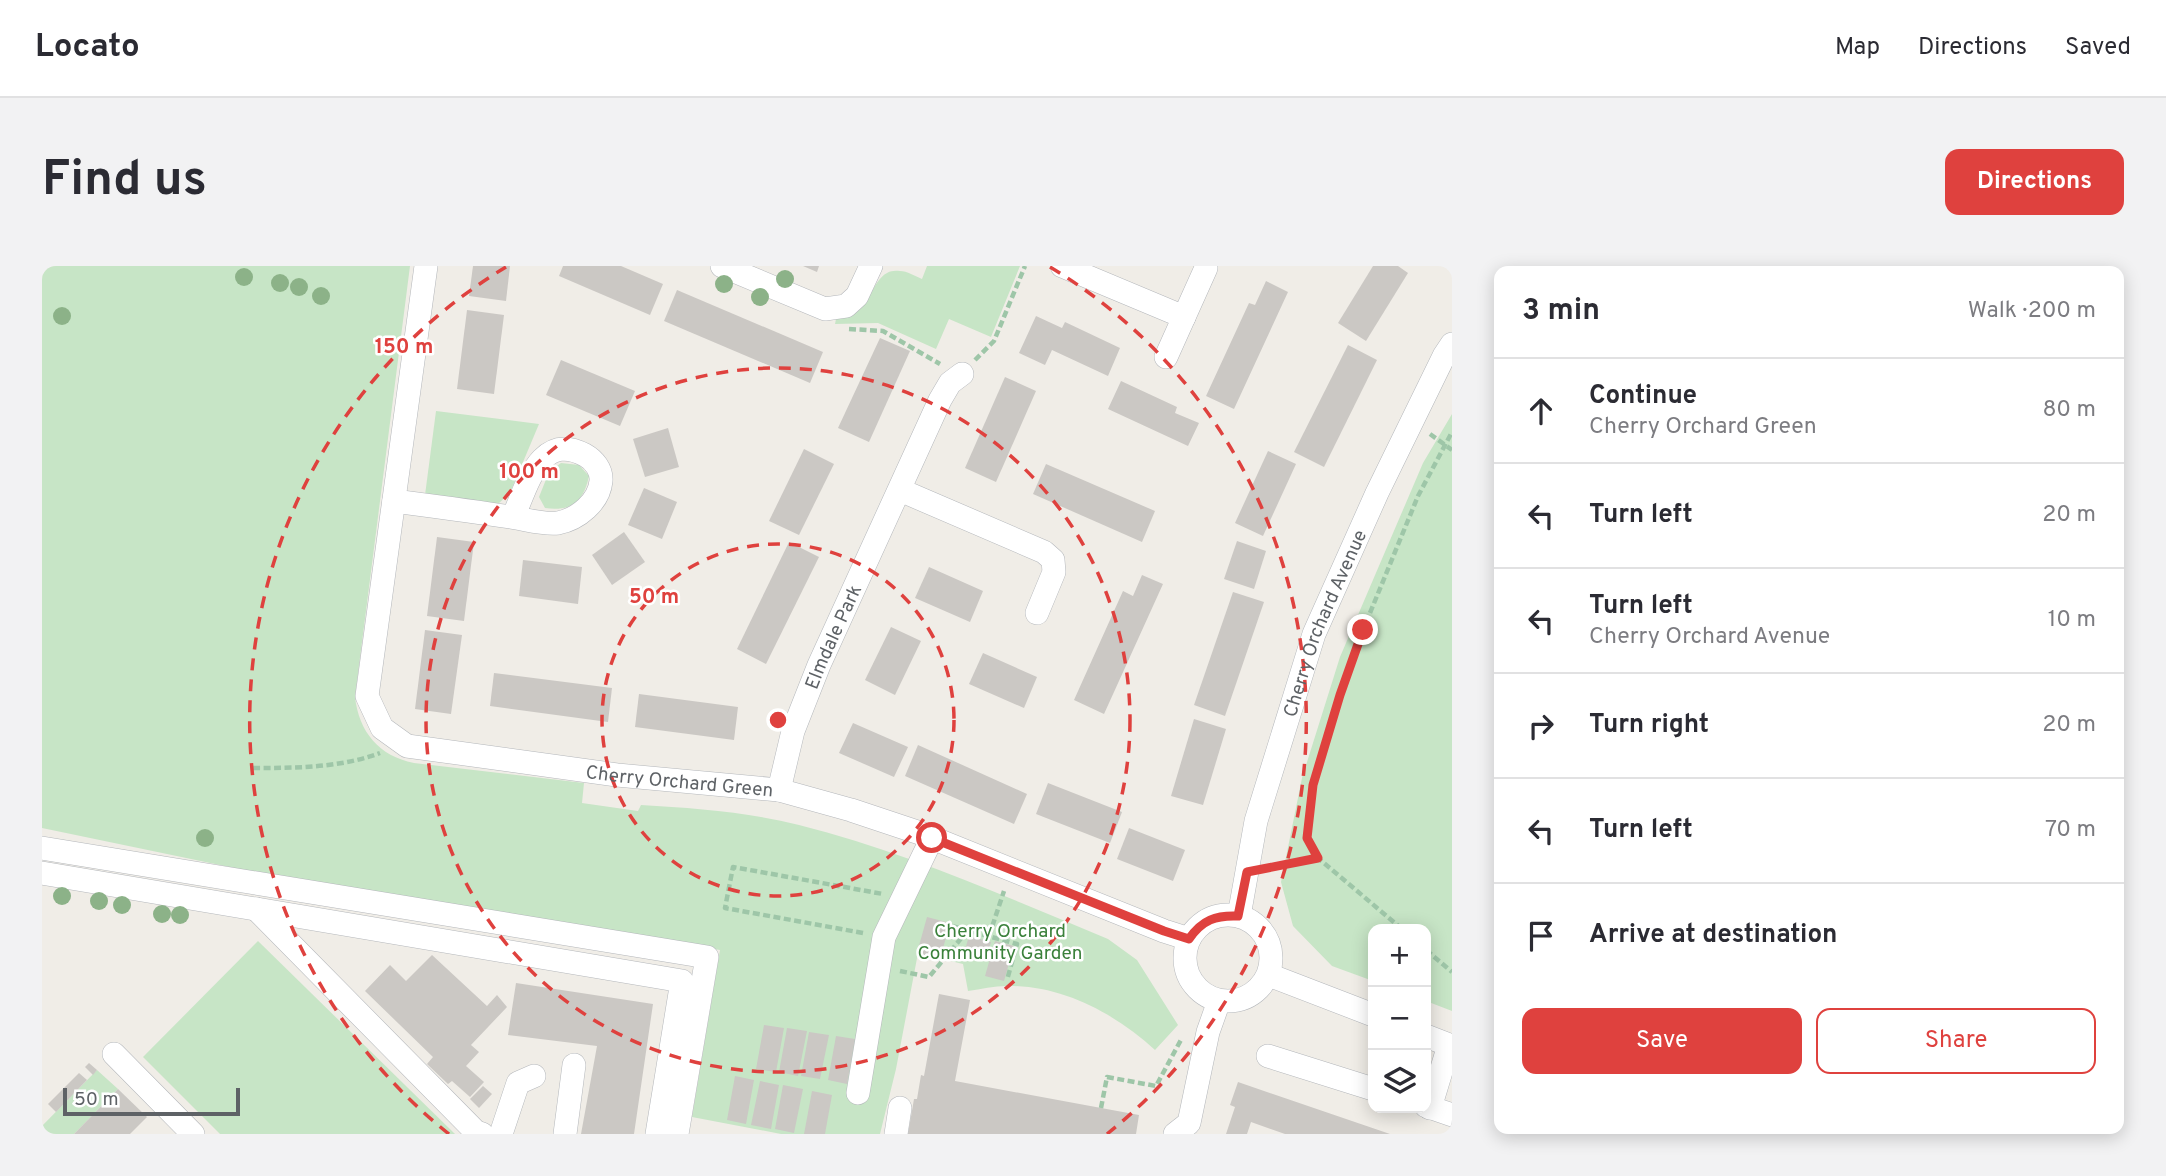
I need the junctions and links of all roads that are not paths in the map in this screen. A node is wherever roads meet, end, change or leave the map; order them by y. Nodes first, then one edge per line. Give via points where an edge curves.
1 (426, 266) edge
2 (722, 266) edge
3 (871, 266) edge
4 (1062, 266) edge
5 (1206, 268) dead end
6 (1184, 317) junction
7 (1452, 344) edge
8 (1166, 357) dead end
9 (962, 374) road end
10 (900, 490) junction
11 (394, 501) junction
12 (513, 517) dead end
13 (1037, 614) dead end
14 (779, 790) junction
15 (932, 838) junction
16 (42, 848) edge
17 (42, 873) edge
18 (256, 909) junction
19 (1238, 916) junction
20 (1189, 939) junction
21 (1269, 975) junction
22 (1219, 1000) junction
23 (1368, 1014) edge
24 (1431, 1038) edge
25 (1450, 1046) edge
26 (114, 1054) dead end
27 (1268, 1056) dead end
28 (574, 1065) dead end
29 (534, 1076) dead end
30 (1368, 1087) edge
31 (858, 1093) dead end
32 (900, 1108) dead end
33 (1436, 1110) edge
34 (193, 1134) edge
35 (482, 1134) edge
36 (501, 1134) edge
37 (565, 1134) edge
38 (657, 1134) edge
39 (677, 1134) edge
40 (896, 1134) edge
41 (1175, 1134) edge

1 - 11 street
2 - 3 street via 825,309 846,306 858,296
4 - 6 street
5 - 6 street
6 - 8 street
7 - 19 street, Cherry Orchard Avenue via 1377,493 1314,634 1256,821
9 - 10 street, Elmdale Park via 940,400
10 - 13 street via 1044,552 1053,560 1054,572
10 - 14 street, Elmdale Park via 815,676 793,731
11 - 12 street
11 - 14 street, Cherry Orchard Green via 367,696 382,728 404,744 617,775
14 - 15 street, Cherry Orchard Green
15 - 20 street, Cherry Orchard Green
15 - 31 street via 884,937
16 - 39 street via 707,957
17 - 18 street
18 - 35 street
18 - 38 street via 682,981
19 - 20 street via 1209,919
19 - 21 street via 1256,925 1269,943
20 - 22 street via 1185,960 1189,976 1199,990
21 - 22 street via 1251,995
21 - 23 street
22 - 41 street via 1189,1123
24 - 25 street
25 - 33 street
26 - 34 street
27 - 30 street
28 - 37 street
29 - 36 street via 518,1083
32 - 40 street

